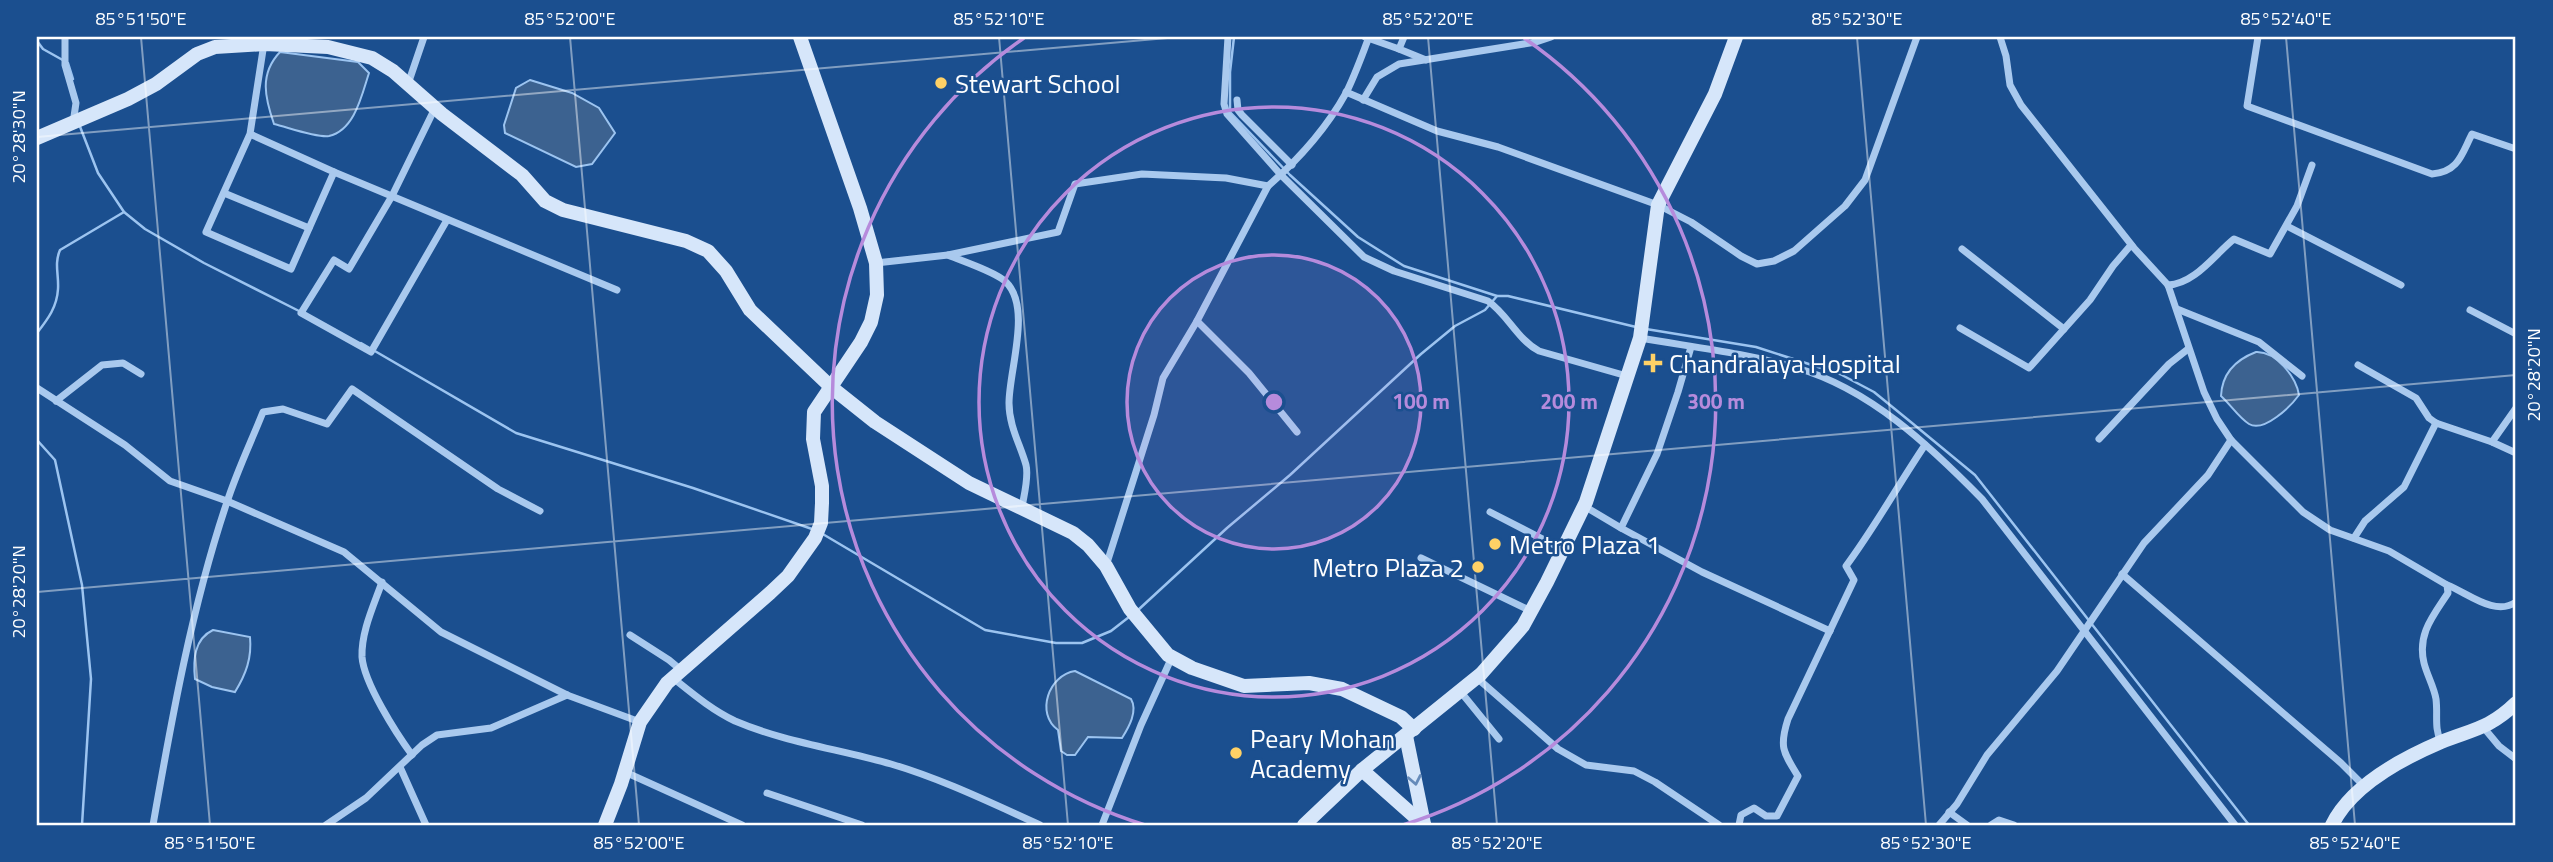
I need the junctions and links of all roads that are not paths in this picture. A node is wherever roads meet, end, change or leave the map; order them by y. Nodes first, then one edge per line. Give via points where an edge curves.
1 (65, 37) edge
2 (424, 37) edge
3 (800, 37) edge
4 (1228, 37) edge
5 (1368, 37) edge
6 (1404, 37) edge
7 (1551, 37) edge
8 (1736, 37) edge
9 (1917, 37) edge
10 (2000, 37) edge
11 (2258, 37) edge
12 (265, 40) edge
13 (1399, 50) junction
14 (1427, 61) junction
15 (408, 84) junction
16 (1346, 92) junction
17 (1237, 100) dead end
18 (1363, 100) junction
19 (435, 108) junction
20 (73, 123) junction
21 (250, 134) junction
22 (37, 138) edge
23 (2516, 149) edge
24 (1292, 165) junction
25 (2312, 165) dead end
26 (334, 172) junction
27 (1282, 175) junction
28 (1268, 186) junction
29 (223, 193) junction
30 (392, 196) junction
31 (1658, 205) junction
32 (447, 220) junction
33 (2287, 226) junction
34 (309, 228) junction
35 (2132, 245) junction
36 (1962, 249) dead end
37 (948, 256) junction
38 (876, 262) junction
39 (2168, 285) junction
40 (2401, 285) dead end
41 (617, 290) dead end
42 (2177, 309) junction
43 (2470, 310) dead end
44 (1197, 321) junction
45 (1960, 328) dead end
46 (2064, 329) junction
47 (1640, 334) junction
48 (2516, 334) edge
49 (1690, 346) junction
50 (2188, 349) junction
51 (2358, 365) dead end
52 (141, 374) dead end
53 (1627, 376) junction
54 (2302, 376) dead end
55 (831, 387) junction
56 (37, 388) edge
57 (56, 401) junction
58 (2516, 408) edge
59 (2436, 423) junction
60 (1297, 432) dead end
61 (2099, 439) dead end
62 (2231, 440) junction
63 (2492, 442) junction
64 (1925, 445) junction
65 (2516, 453) edge
66 (227, 501) junction
67 (1584, 506) junction
68 (1022, 508) junction
69 (540, 511) dead end
70 (1490, 512) dead end
71 (1621, 528) junction
72 (2354, 538) junction
73 (1563, 550) junction
74 (1422, 558) dead end
75 (1106, 566) junction
76 (2122, 574) junction
77 (382, 582) junction
78 (2447, 585) junction
79 (2516, 602) edge
80 (1531, 611) junction
81 (2086, 629) junction
82 (1830, 631) junction
83 (630, 635) dead end
84 (1172, 657) junction
85 (677, 674) junction
86 (1476, 677) junction
87 (1460, 691) junction
88 (567, 695) junction
89 (2516, 703) edge
90 (640, 722) junction
91 (2484, 728) junction
92 (1410, 733) junction
93 (1499, 739) dead end
94 (2441, 742) junction
95 (412, 755) junction
96 (2516, 759) edge
97 (400, 767) junction
98 (1362, 770) junction
99 (625, 771) junction
100 (2364, 786) junction
101 (767, 793) dead end
102 (1949, 813) junction
103 (153, 825) edge
104 (326, 825) edge
105 (426, 825) edge
106 (605, 825) edge
107 (743, 825) edge
108 (862, 825) edge
109 (1040, 825) edge
110 (1102, 825) edge
111 (1304, 825) edge
112 (1424, 825) edge
113 (1719, 825) edge
114 (1739, 825) edge
115 (1938, 825) edge
116 (1967, 825) edge
117 (1991, 825) edge
118 (2014, 825) edge
119 (2235, 825) edge
120 (2332, 825) edge

1 - 20 street via 65,65 76,103
2 - 15 street
3 - 38 street
4 - 27 street via 1227,114
5 - 13 street
5 - 16 street
6 - 13 street
7 - 14 street
8 - 31 street via 1715,94
9 - 31 street via 1866,180 1845,206 1794,251 1757,264
10 - 35 street via 2010,85 2021,105
11 - 23 street via 2247,106 2432,174 2460,161 2472,134
12 - 15 street via 328,47 372,58
12 - 20 street via 197,54 156,84
12 - 21 street
13 - 14 street
14 - 18 street via 1399,64 1377,77
15 - 19 street
16 - 18 street
16 - 24 street
17 - 24 street via 1242,115
18 - 31 street via 1437,131 1498,147
19 - 30 street
19 - 55 street via 522,175 545,201 708,251 750,310
20 - 22 street
21 - 26 street
21 - 29 street
24 - 27 street
25 - 33 street
26 - 30 street
26 - 34 street
27 - 28 street
27 - 53 street via 1364,257 1488,302 1539,351
28 - 37 street via 1226,178 1142,174 1075,184 1058,232
28 - 44 street
29 - 34 street
29 - 34 street via 206,232 291,269
30 - 32 street
30 - 32 street via 349,269 334,260 301,313 371,352
31 - 47 street
32 - 41 street
33 - 39 street via 2270,254 2234,239 2195,275
33 - 40 street
35 - 39 street
35 - 46 street
36 - 46 street
37 - 38 street
37 - 68 street via 1006,281 1017,299 1009,403 1013,434 1027,467
38 - 55 street via 877,295 870,321
39 - 42 street
42 - 50 street
42 - 54 street via 2259,342
43 - 48 street
44 - 60 street via 1249,373
44 - 75 street via 1163,378
45 - 46 street via 2029,368
47 - 49 street
47 - 53 street
49 - 64 street via 1798,368 1846,388
49 - 71 street via 1657,454
50 - 61 street
50 - 62 street via 2208,401
51 - 59 street via 2416,398
52 - 57 street via 123,363 102,365
53 - 67 street
55 - 68 street via 875,422 969,483
55 - 85 street via 814,412 813,439 822,495 821,523 815,538 788,576
56 - 57 street
57 - 66 street via 125,445 170,481
58 - 63 street
59 - 63 street
59 - 72 street via 2404,487 2365,521
62 - 72 street via 2303,512 2330,530
62 - 76 street via 2208,475 2160,524
63 - 65 street
64 - 81 street via 1982,499
64 - 82 street via 1846,566 1854,580
66 - 69 street via 263,412 283,409 327,424 352,388 498,489
66 - 77 street via 344,552
66 - 103 street via 171,725
67 - 71 street
67 - 73 street
68 - 75 street via 1073,533
70 - 73 street
71 - 82 street via 1702,572
72 - 78 street via 2389,551
73 - 80 street
74 - 80 street
75 - 84 street via 1130,609
76 - 81 street
76 - 100 street
77 - 88 street via 441,632
77 - 95 street via 362,654 397,734
78 - 79 street via 2502,608
78 - 94 street via 2448,593 2425,628 2421,643 2436,698 2436,733
80 - 86 street
81 - 102 street via 1987,755
81 - 119 street
82 - 114 street via 1782,739 1783,751 1798,776 1777,816 1766,816 1754,808 1741,815
83 - 85 street via 670,660
84 - 92 street via 1244,686 1309,683 1342,689 1401,717
84 - 110 street
85 - 90 street
85 - 109 street via 703,703 735,721 893,764
86 - 87 street
86 - 113 street via 1558,749 1586,765 1634,771
87 - 92 street
87 - 93 street
88 - 90 street
88 - 95 street via 492,728 438,735
89 - 91 street
90 - 99 street
91 - 94 street
91 - 96 street
92 - 98 street
92 -> 112 street
94 - 100 street
95 - 97 street
97 - 104 street
97 - 105 street
98 - 111 street
98 - 112 street
99 - 106 street
99 - 107 street
100 - 120 street via 2346,801
101 - 108 street
102 - 115 street
102 - 116 street
117 - 118 street via 1998,820

